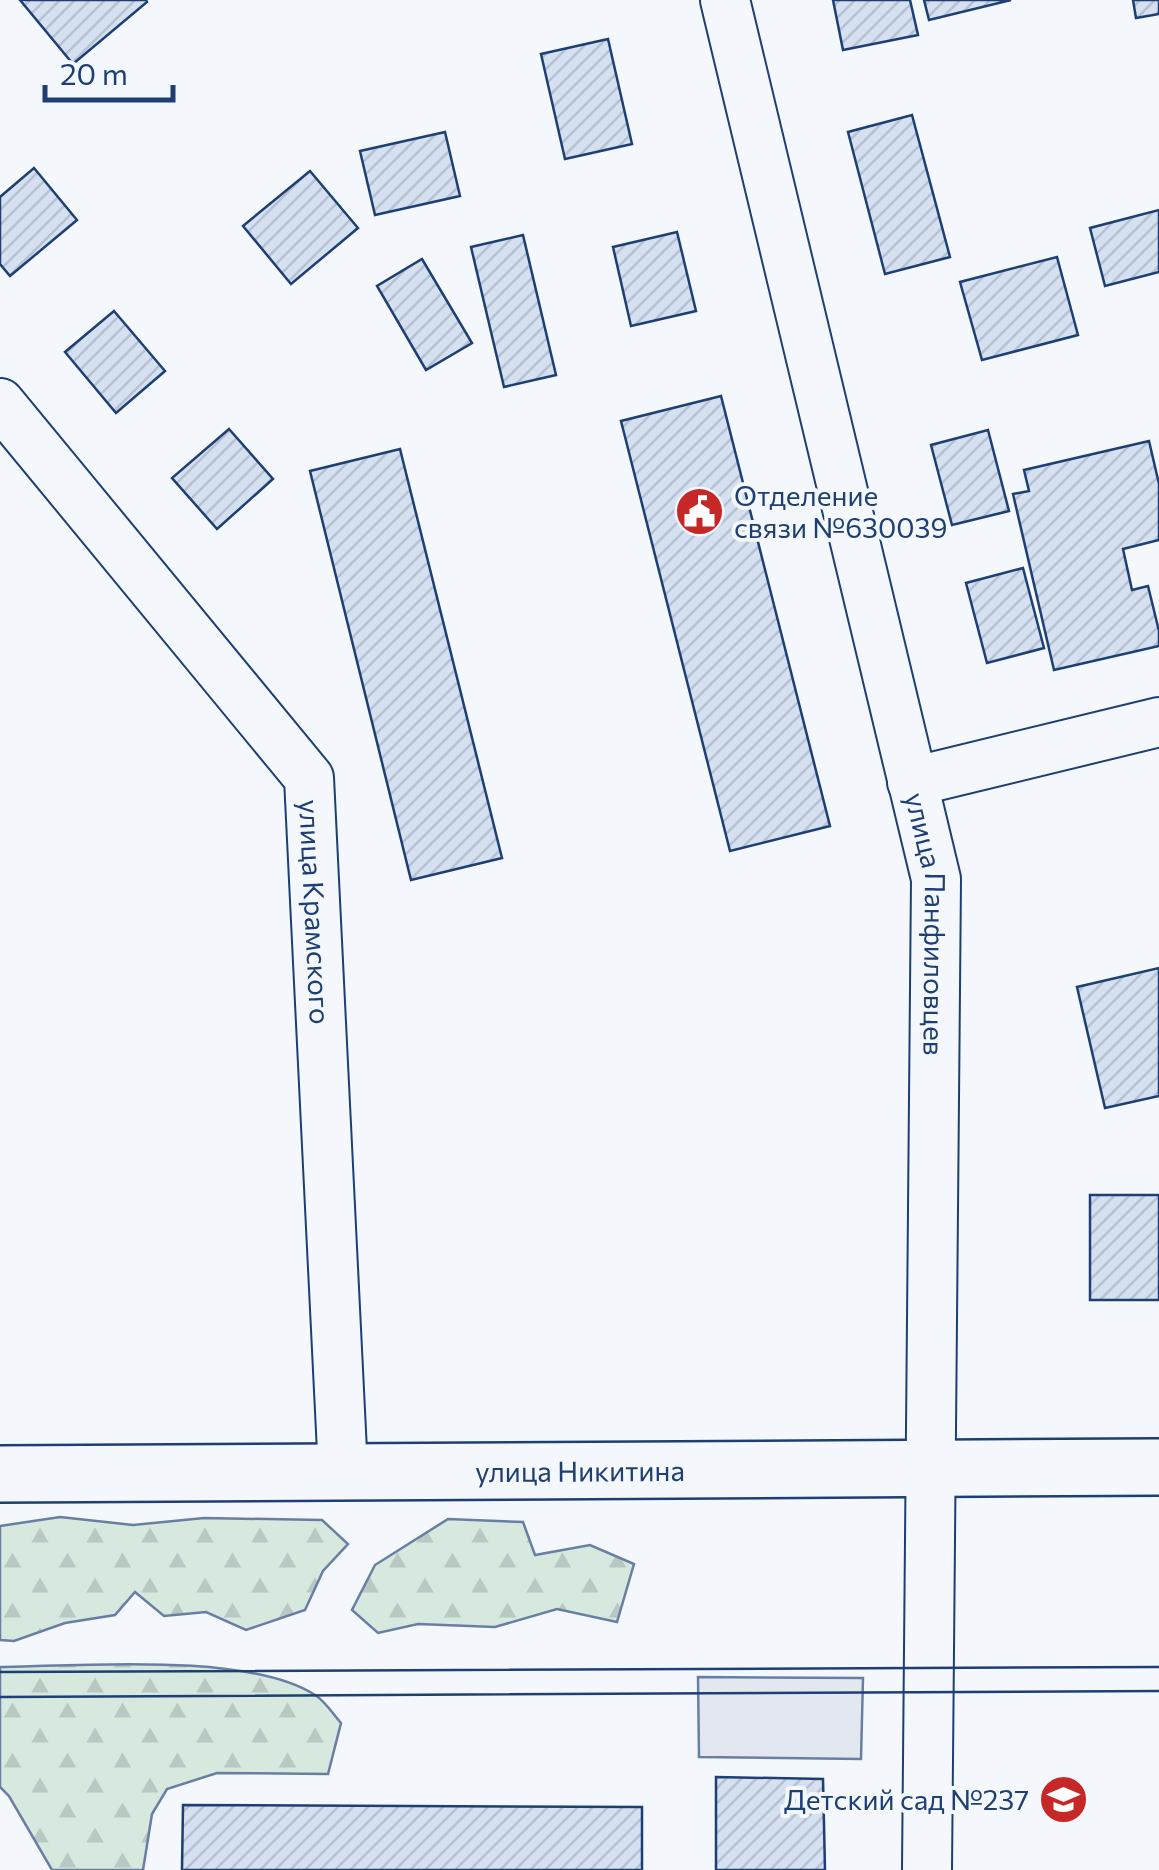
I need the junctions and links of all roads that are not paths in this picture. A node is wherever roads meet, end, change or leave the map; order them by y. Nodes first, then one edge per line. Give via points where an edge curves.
1 (725, 0) edge
2 (0, 403) edge
3 (1159, 722) edge
4 (912, 782) junction
5 (1159, 1466) edge
6 (930, 1468) junction
7 (343, 1472) junction
8 (0, 1474) edge
9 (927, 1870) edge

1 - 4 street, улица Панфиловцев
2 - 7 street, улица Крамского via 309,778
3 - 4 street
4 - 6 street, улица Панфиловцев via 936,879
5 - 6 main road, улица Никитина
6 - 7 main road, улица Никитина
6 - 9 street, улица Панфиловцев
7 - 8 main road, улица Никитина

